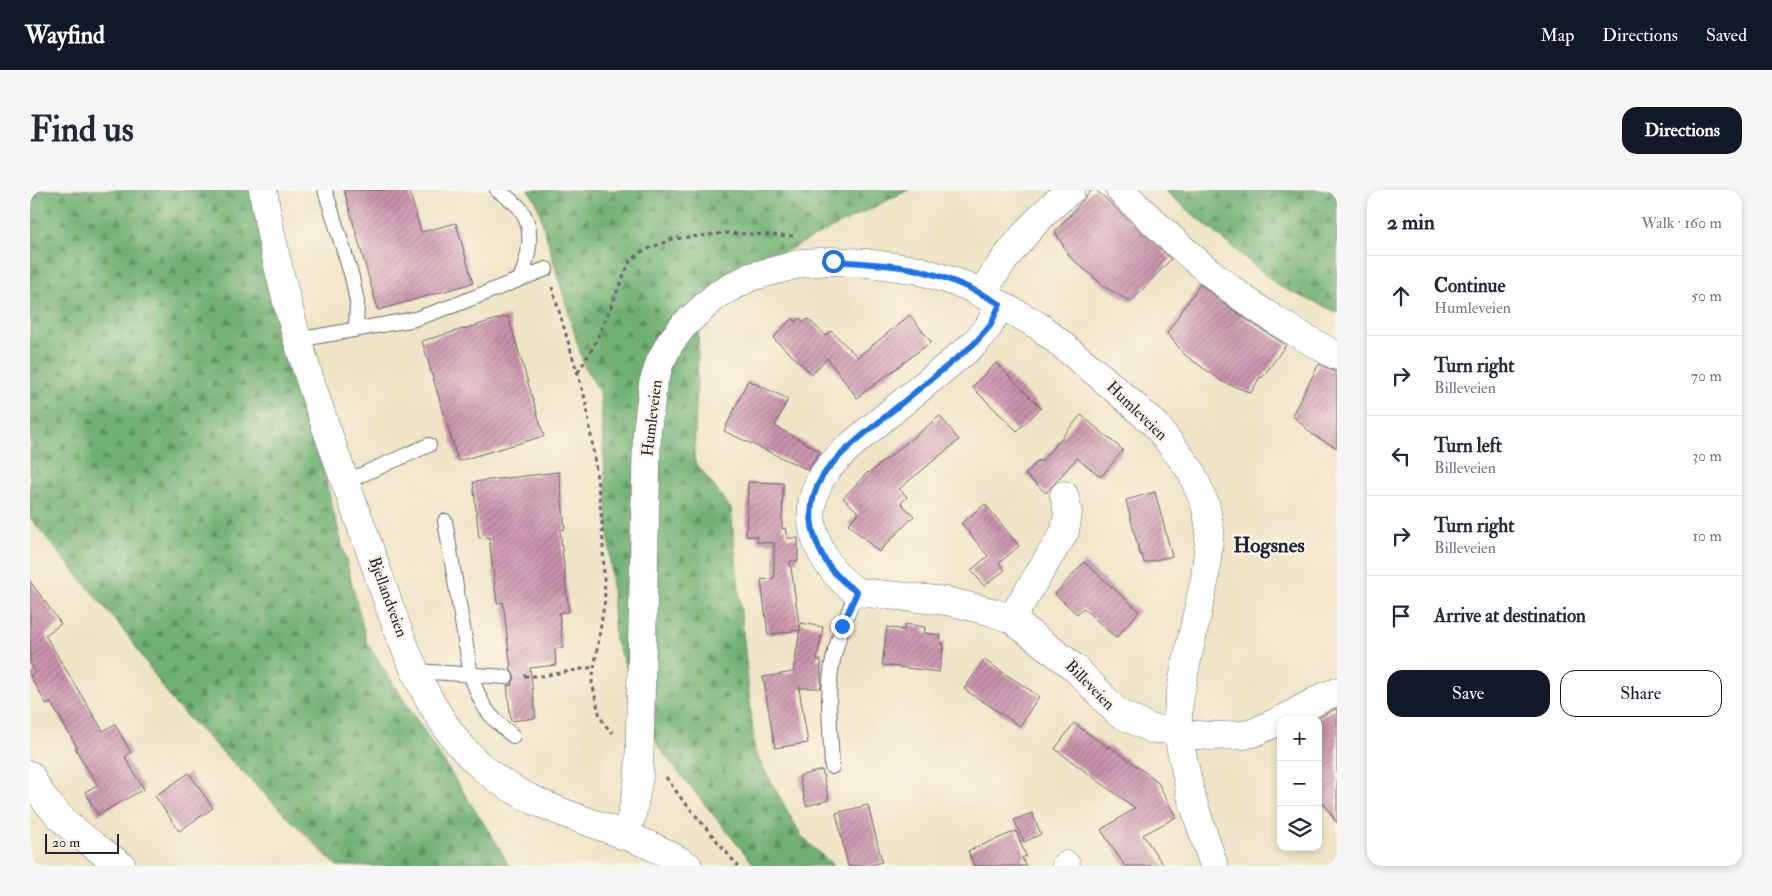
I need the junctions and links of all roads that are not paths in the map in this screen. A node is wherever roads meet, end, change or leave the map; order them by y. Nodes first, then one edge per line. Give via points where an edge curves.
1 (263, 190) edge
2 (325, 190) edge
3 (497, 190) edge
4 (1071, 190) edge
5 (1120, 190) edge
6 (546, 269) dead end
7 (520, 279) junction
8 (991, 298) junction
9 (356, 329) junction
10 (297, 340) junction
11 (1337, 356) edge
12 (429, 445) dead end
13 (345, 482) junction
14 (1064, 494) dead end
15 (445, 521) dead end
16 (857, 592) junction
17 (1011, 619) junction
18 (416, 671) junction
19 (471, 675) junction
20 (506, 677) road end
21 (1337, 692) edge
22 (1288, 716) edge
23 (1277, 722) edge
24 (1177, 730) junction
25 (513, 736) dead end
26 (832, 767) dead end
27 (30, 775) edge
28 (624, 836) junction
29 (122, 866) edge
30 (688, 866) edge
31 (1214, 866) edge

1 - 10 street, Bjellandveien
2 - 9 lane via 352,278 357,302
3 - 7 lane via 519,207 525,218 529,235 528,257
4 - 8 street via 1034,225 994,273
5 - 11 street via 1231,290 1296,334
6 - 7 lane
7 - 9 lane via 415,319
8 - 16 street via 990,326 974,344 851,444 823,475 814,492 811,508 816,544 840,578
8 - 24 street, Humleveien via 1039,326 1156,425 1195,480 1206,507 1210,531 1205,578 1185,668
8 - 28 street, Humleveien via 967,286 918,270 867,263 803,263 750,277 717,295 684,325 670,344 652,384 647,432 639,776 632,815
9 - 10 lane
10 - 13 street, Bjellandveien
12 - 13 lane
13 - 18 street, Bjellandveien
14 - 17 street via 1068,513 1065,532
15 - 19 lane
16 - 17 street, Billeveien via 947,601
16 - 26 lane via 842,626 832,666 829,688
17 - 24 street, Billeveien via 1075,668 1118,713 1152,729
18 - 19 lane
18 - 28 street, Bjellandveien via 451,733 484,769 511,788 558,812
19 - 20 lane
19 - 25 lane via 479,698 493,720
21 - 22 street
23 - 24 street via 1243,735 1184,734
24 - 31 street, Humleveien via 1191,796
27 - 29 street via 58,814
28 - 30 street, Bjellandveien via 663,851

